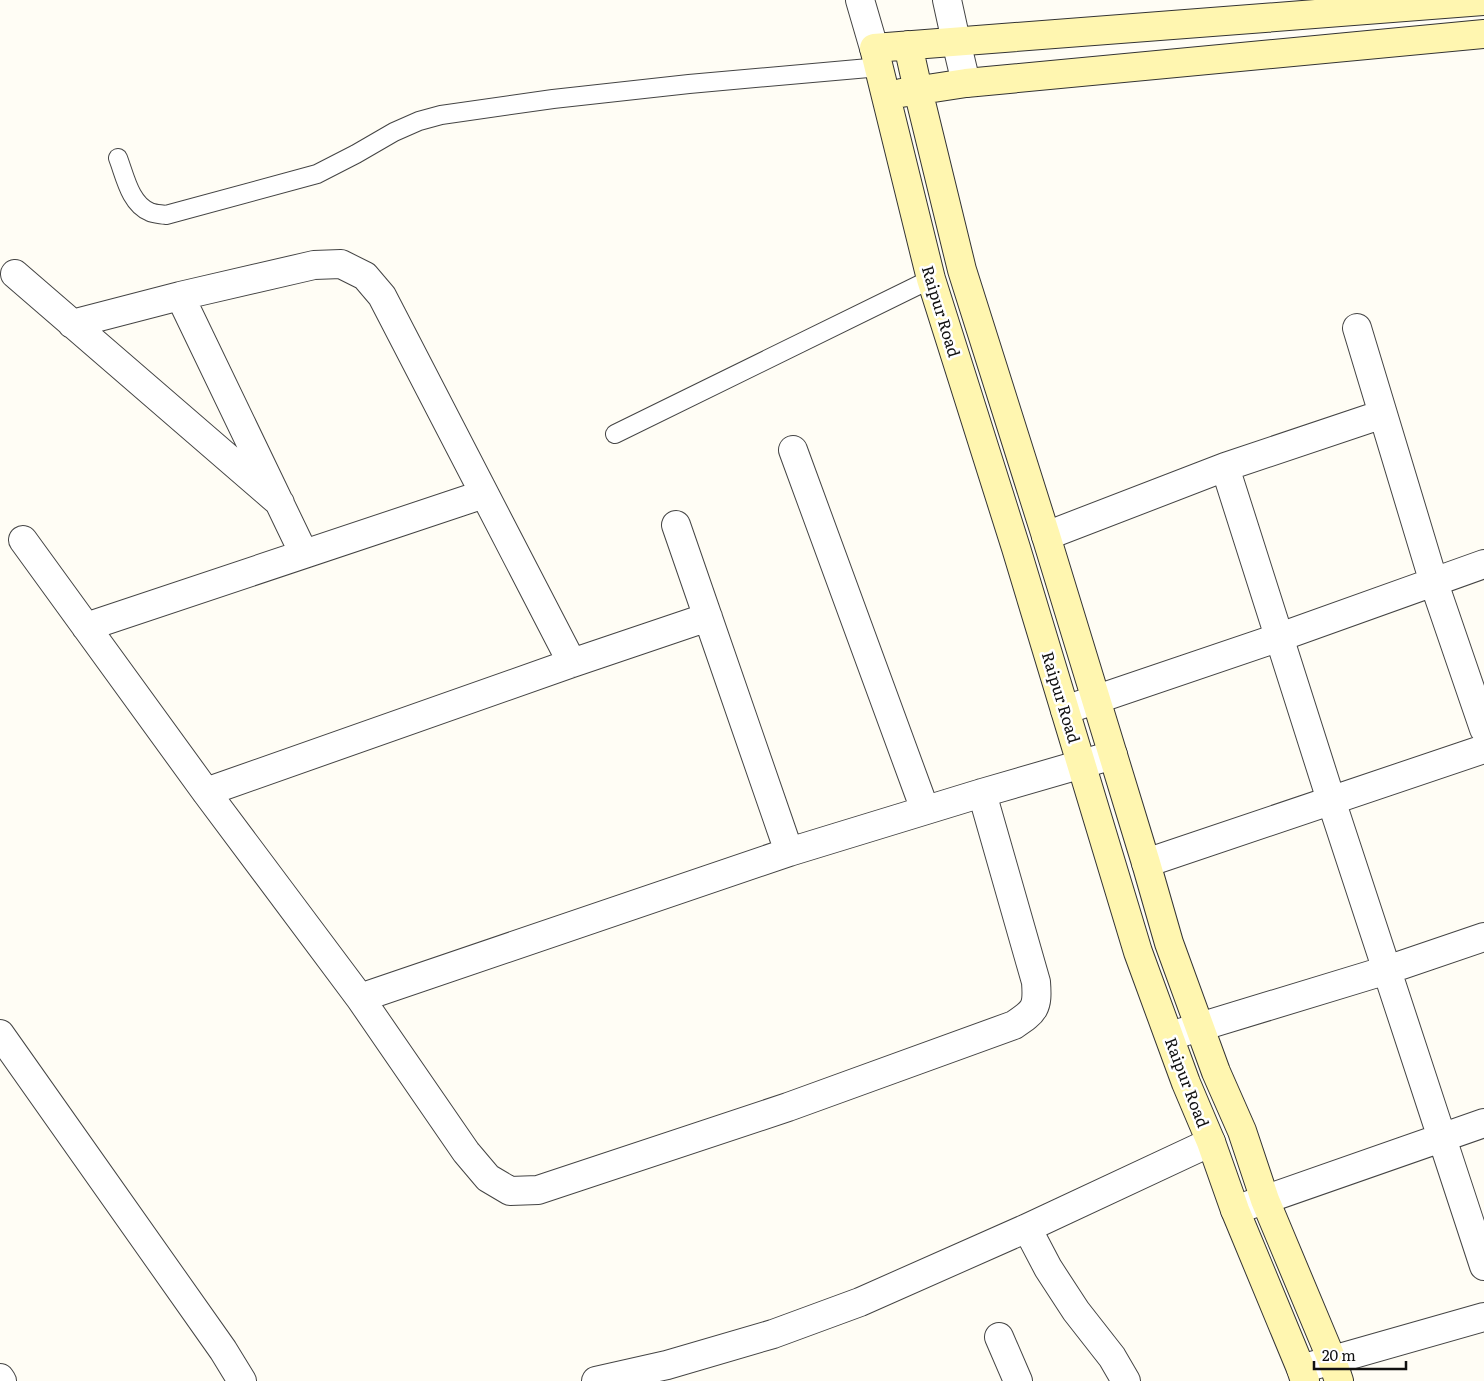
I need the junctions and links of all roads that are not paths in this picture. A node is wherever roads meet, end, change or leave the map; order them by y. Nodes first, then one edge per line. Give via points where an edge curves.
1 (860, 0) edge
2 (947, 0) edge
3 (1484, 1) edge
4 (1484, 34) edge
5 (956, 41) junction
6 (908, 45) junction
7 (877, 57) junction
8 (966, 82) junction
9 (918, 90) junction
10 (885, 95) junction
11 (118, 158) dead end
12 (15, 274) dead end
13 (931, 279) junction
14 (180, 296) junction
15 (977, 319) junction
16 (72, 324) junction
17 (1357, 328) dead end
18 (947, 329) junction
19 (1383, 414) junction
20 (616, 434) dead end
21 (793, 450) dead end
22 (1225, 467) junction
23 (484, 494) junction
24 (280, 503) junction
25 (676, 525) dead end
26 (1046, 536) junction
27 (23, 540) dead end
28 (304, 554) junction
29 (1484, 564) edge
30 (1434, 583) junction
31 (708, 618) junction
32 (86, 627) junction
33 (1280, 637) junction
34 (572, 663) junction
35 (1096, 700) junction
36 (1065, 710) junction
37 (1484, 730) edge
38 (1484, 748) edge
39 (1113, 754) junction
40 (1082, 764) junction
41 (206, 792) junction
42 (982, 793) junction
43 (1331, 800) junction
44 (925, 810) junction
45 (789, 852) junction
46 (1146, 863) junction
47 (1484, 937) edge
48 (1387, 970) junction
49 (360, 998) junction
50 (1200, 1027) junction
51 (0, 1034) edge
52 (1170, 1036) junction
53 (1484, 1123) edge
54 (1441, 1137) junction
55 (1211, 1142) junction
56 (1265, 1200) junction
57 (1235, 1210) junction
58 (1027, 1228) junction
59 (1484, 1266) edge
60 (1484, 1317) edge
61 (999, 1337) dead end
62 (1336, 1370) edge
63 (1303, 1375) edge
64 (0, 1378) edge
65 (2, 1381) edge
66 (242, 1381) edge
67 (596, 1381) edge
68 (1018, 1381) edge
69 (1126, 1381) edge

1 - 7 street, Raipur Road
2 - 5 street
3 - 5 main road
4 - 8 main road
5 - 6 main road
5 - 8 street
6 - 7 main road
6 - 9 main road, Raipur Road
7 - 10 main road, Raipur Road
7 - 11 lane via 440,116 394,132 317,174 166,215 151,213 140,206 130,191
8 - 9 main road
9 - 10 main road
9 - 15 main road, Raipur Road
10 - 13 main road, Raipur Road
12 - 16 street
13 - 18 main road, Raipur Road
13 - 20 lane
14 - 16 street
14 - 23 street via 314,265 341,264 365,276 382,296
14 - 24 street
15 - 18 main road
15 - 26 main road, Raipur Road
16 - 24 street
17 - 19 street
18 - 36 main road, Raipur Road
19 - 22 street
19 - 30 street
21 - 44 street
22 - 26 street
22 - 33 street
23 - 28 street
23 - 34 street
24 - 28 street
25 - 31 street
26 - 35 main road, Raipur Road
27 - 32 street
28 - 32 street
29 - 30 street
30 - 33 street
30 - 37 street
31 - 34 street
31 - 45 street
32 - 41 street
33 - 35 street
33 - 43 street
34 - 41 street
35 - 36 street
35 - 39 main road, Raipur Road
36 - 40 main road, Raipur Road
38 - 43 street
39 - 40 street
39 - 46 main road, Raipur Road
40 - 42 street
40 - 52 main road, Raipur Road via 1138,952
41 - 49 street
42 - 44 street
42 - 49 street via 1036,982 1037,999 1030,1014 1014,1025 788,1107 538,1190 510,1191 488,1178 466,1152
43 - 46 street
43 - 48 street
44 - 45 street
45 - 49 street
46 - 50 main road, Raipur Road via 1169,943
47 - 48 street
48 - 50 street
48 - 54 street
50 - 52 street
50 - 56 main road, Raipur Road via 1242,1131
51 - 66 street
52 - 55 main road, Raipur Road
53 - 54 street
54 - 56 street
54 - 59 street
55 - 57 main road, Raipur Road
55 - 58 street
56 - 57 street
56 - 62 main road, Raipur Road
57 - 63 main road, Raipur Road
58 - 67 street via 860,1302 773,1334 668,1365
58 - 69 street via 1048,1268
60 - 62 street
61 - 68 street
62 - 63 street
64 - 65 street

